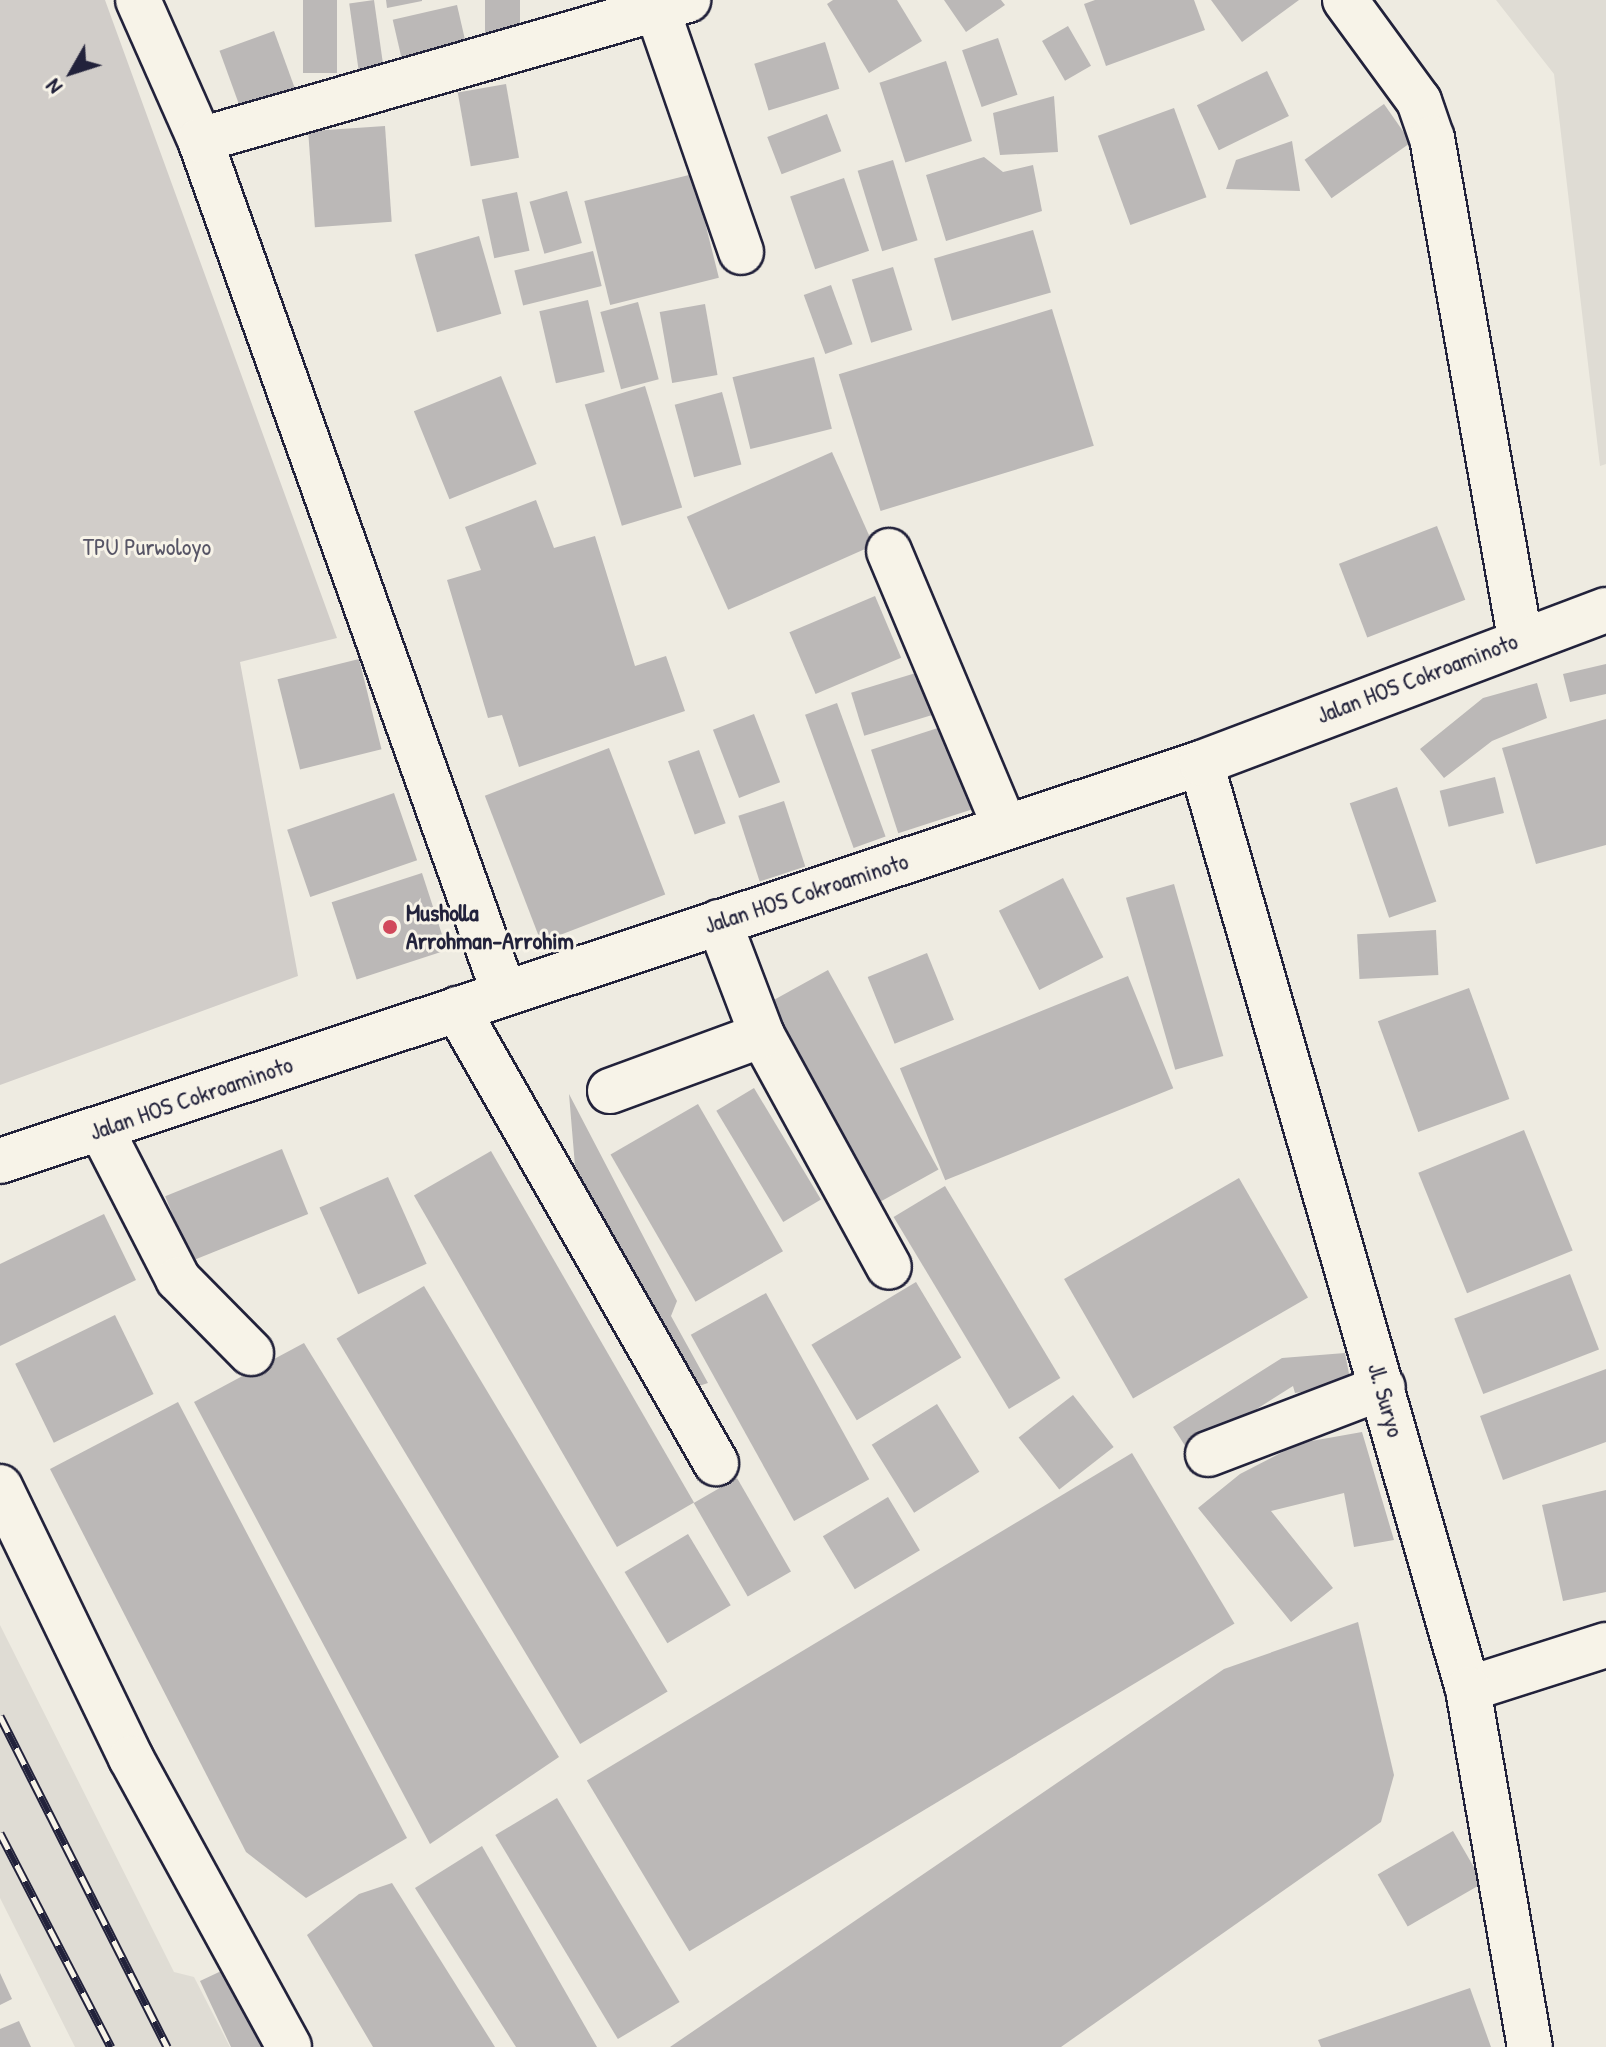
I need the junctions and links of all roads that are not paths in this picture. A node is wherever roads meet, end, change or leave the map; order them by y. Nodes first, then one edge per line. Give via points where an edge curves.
1 (138, 0) edge
2 (1345, 0) edge
3 (673, 4) edge
4 (200, 140) junction
5 (741, 252) dead end
6 (889, 551) dead end
7 (1606, 610) edge
8 (1520, 638) junction
9 (1201, 763) junction
10 (1005, 827) junction
11 (719, 922) junction
12 (504, 993) junction
13 (457, 1009) junction
14 (762, 1035) junction
15 (610, 1091) dead end
16 (101, 1129) junction
17 (0, 1161) edge
18 (889, 1267) dead end
19 (251, 1353) dead end
20 (1383, 1387) junction
21 (1208, 1454) dead end
22 (716, 1463) dead end
23 (0, 1487) edge
24 (1606, 1645) edge
25 (1468, 1689) junction
26 (289, 2047) edge
27 (1530, 2047) edge

1 - 4 street
2 - 8 street via 1419,101 1432,138
3 - 4 street
3 - 5 street
4 - 12 street
6 - 10 street
7 - 8 street, Jalan HOS Cokroaminoto
8 - 9 street, Jalan HOS Cokroaminoto
9 - 10 street, Jalan HOS Cokroaminoto
9 - 20 street, Jl. Suryo
10 - 11 street, Jalan HOS Cokroaminoto
11 - 12 street, Jalan HOS Cokroaminoto
11 - 14 street
12 - 13 street, Jalan HOS Cokroaminoto
13 - 16 street, Jalan HOS Cokroaminoto
13 - 22 street
14 - 15 street
14 - 18 street
16 - 17 street, Jalan HOS Cokroaminoto
16 - 19 street via 178,1279
20 - 21 street
20 - 25 street, Jl. Suryo
23 - 26 street via 131,1758
24 - 25 street
25 - 27 street, Jl. Suryo

